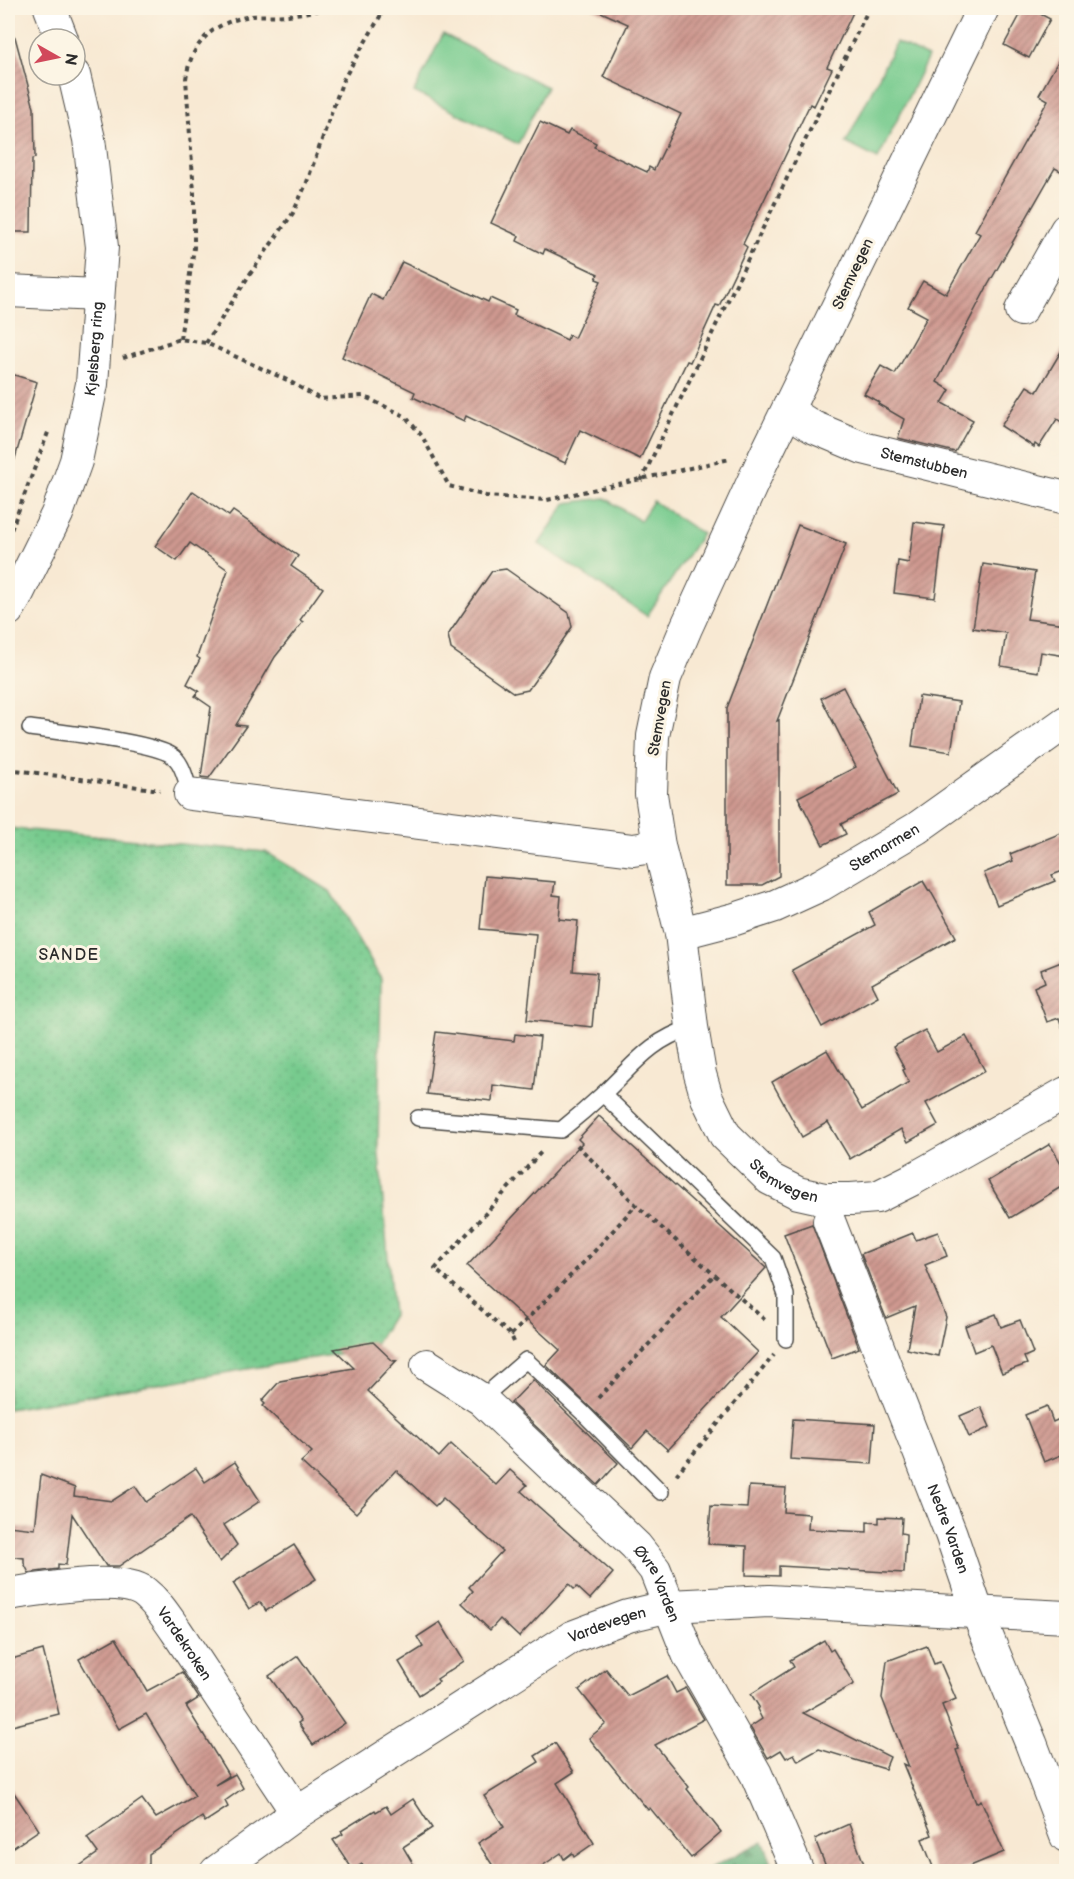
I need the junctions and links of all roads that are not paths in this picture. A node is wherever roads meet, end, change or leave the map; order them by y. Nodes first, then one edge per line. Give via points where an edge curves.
1 (51, 8) edge
2 (983, 8) edge
3 (58, 27) edge
4 (77, 87) edge
5 (1066, 230) edge
6 (8, 291) edge
7 (98, 295) junction
8 (1021, 310) dead end
9 (788, 411) junction
10 (1066, 498) edge
11 (8, 610) edge
12 (1066, 722) edge
13 (30, 728) dead end
14 (190, 794) joint
15 (659, 846) junction
16 (681, 933) junction
17 (692, 1027) junction
18 (603, 1094) junction
19 (1066, 1094) edge
20 (418, 1118) dead end
21 (829, 1221) dead end
22 (786, 1339) road end
23 (427, 1365) dead end
24 (481, 1399) junction
25 (661, 1492) road end
26 (8, 1594) edge
27 (670, 1606) junction
28 (978, 1614) junction
29 (1066, 1617) edge
30 (297, 1814) junction
31 (1066, 1836) edge
32 (216, 1872) edge
33 (798, 1872) edge

1 - 3 street
2 - 9 street, Stemvegen
4 - 7 street, Kjelsberg ring via 88,139 102,247
5 - 8 street
6 - 7 street
7 - 11 street, Kjelsberg ring via 92,384 76,461 57,514
9 - 10 street, Stemstubben via 813,427 863,448
9 - 15 street, Stemvegen via 665,678 653,736 651,794
12 - 16 street, Stemarmen via 917,828 821,885 775,906
13 - 14 lane via 155,748 175,757
14 - 15 street via 633,850
15 - 16 street, Stemvegen
16 - 17 street, Stemvegen
17 - 18 lane via 644,1052
17 - 19 street, Stemvegen via 707,1098 725,1135 770,1179 812,1196 877,1197
18 - 20 lane via 561,1130
18 - 22 lane via 773,1258 786,1295
21 - 28 street, Nedre Varden via 931,1481
23 - 24 street, Øvre Varden
24 - 25 lane via 526,1360
24 - 27 street, Øvre Varden via 636,1546 655,1570
26 - 30 street, Vardekroken via 111,1584 143,1591 160,1607
27 - 28 street, Vardevegen via 769,1601
27 - 30 street, Vardevegen via 628,1616 572,1638
27 - 33 street, Øvre Varden via 688,1654 756,1774
28 - 29 street, Vardevegen
28 - 31 street, Nedre Varden
30 - 32 street, Vardevegen

